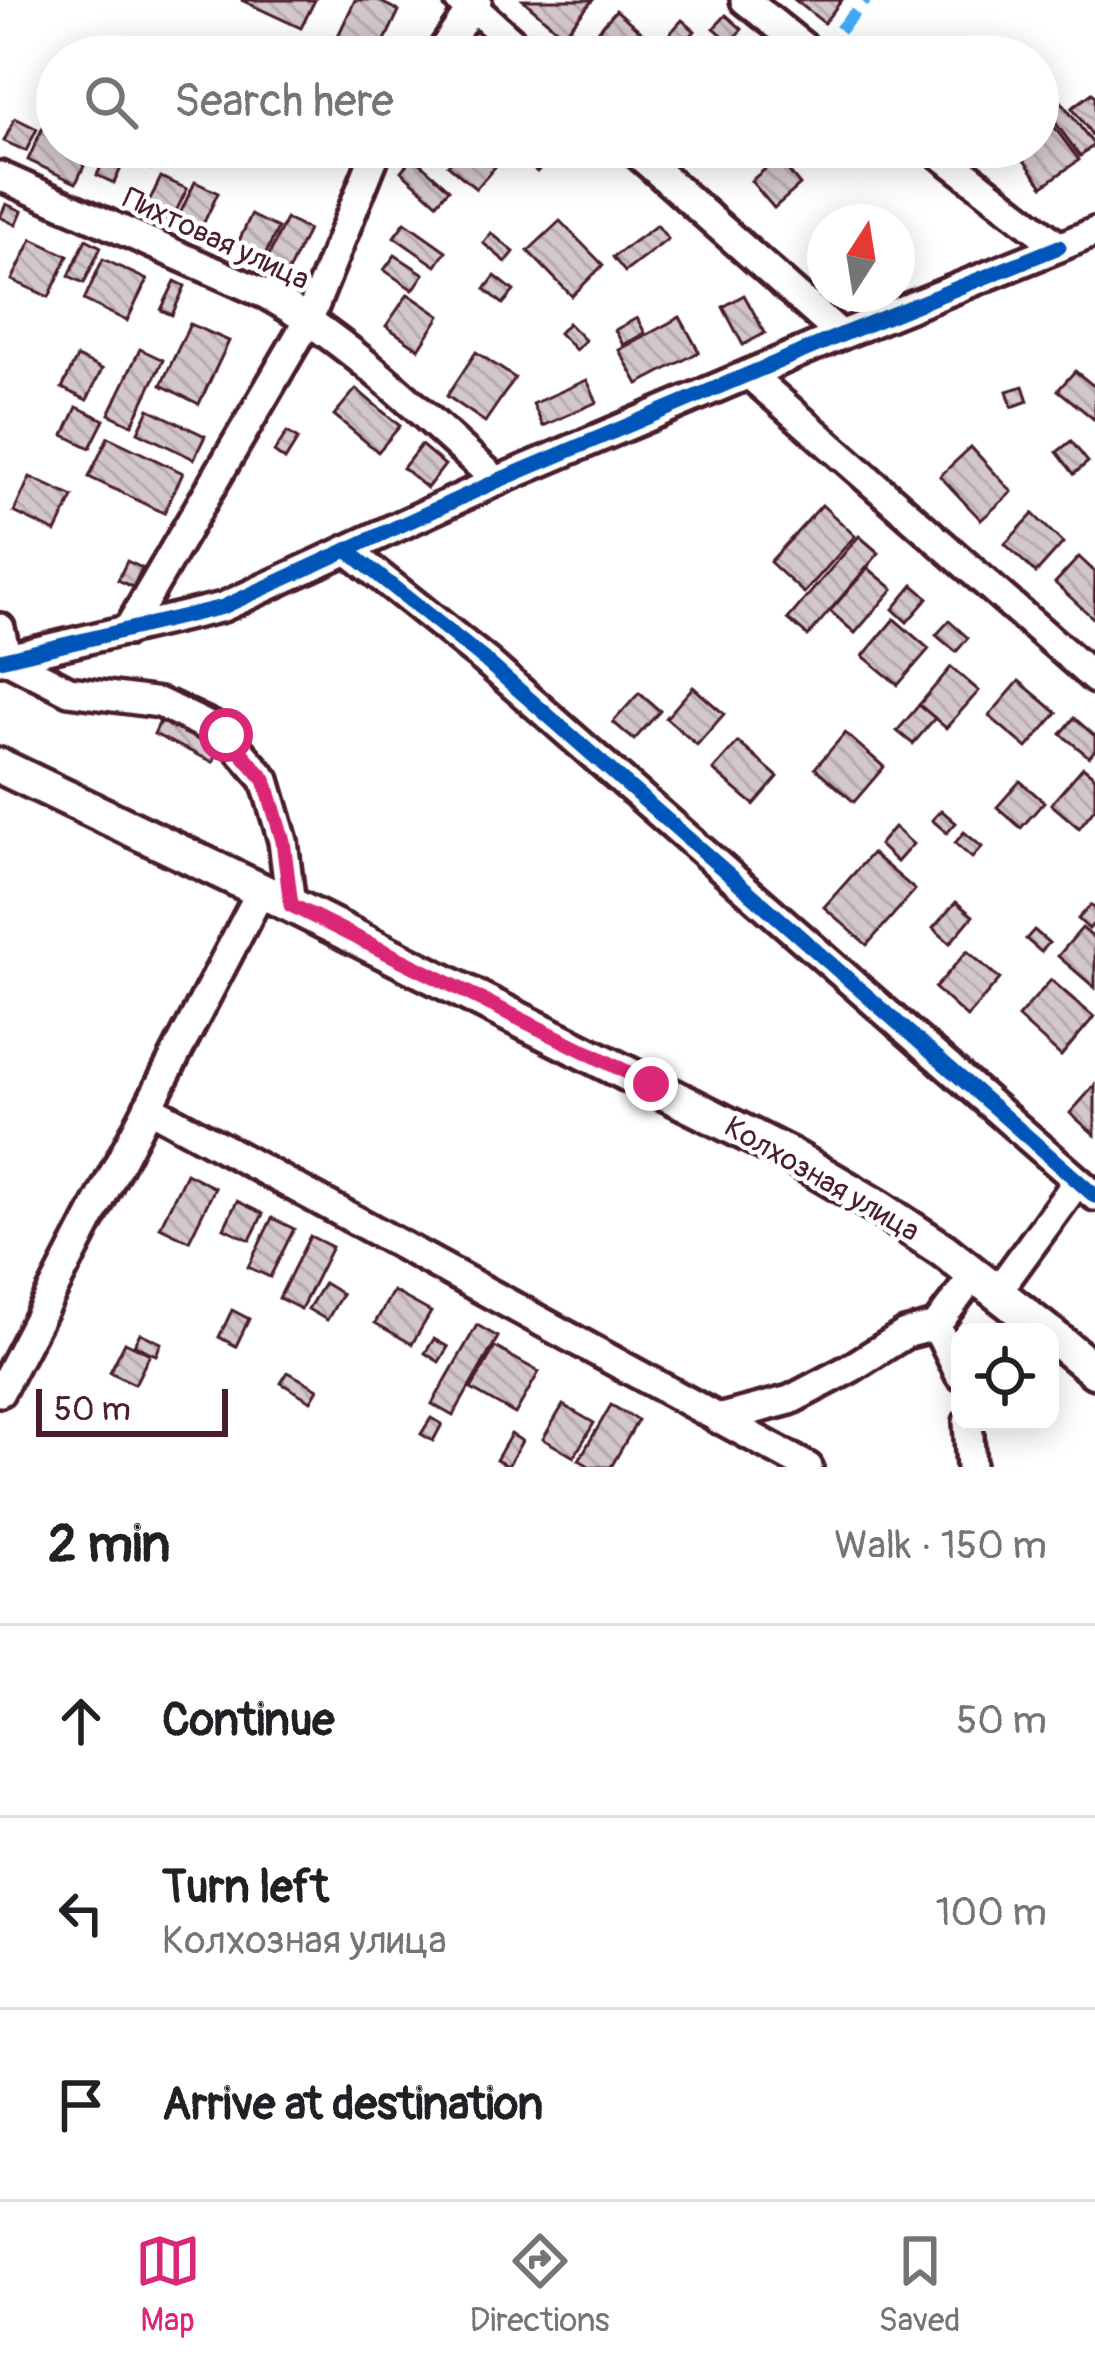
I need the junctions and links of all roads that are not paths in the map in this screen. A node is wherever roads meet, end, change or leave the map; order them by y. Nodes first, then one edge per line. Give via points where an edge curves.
1 (745, 0) edge
2 (469, 2) edge
3 (450, 36) edge
4 (507, 36) edge
5 (790, 36) edge
6 (370, 168) edge
7 (654, 168) edge
8 (958, 168) edge
9 (0, 176) edge
10 (1095, 232) edge
11 (1059, 247) junction
12 (309, 319) junction
13 (841, 335) junction
14 (751, 376) junction
15 (497, 481) junction
16 (347, 550) junction
17 (0, 628) edge
18 (127, 631) junction
19 (3, 660) edge
20 (1095, 679) edge
21 (0, 766) edge
22 (276, 898) junction
23 (148, 1107) junction
24 (1086, 1189) edge
25 (986, 1283) junction
26 (1036, 1323) edge
27 (936, 1326) junction
28 (1059, 1341) edge
29 (951, 1357) edge
30 (1095, 1370) edge
31 (0, 1392) edge
32 (718, 1419) junction
33 (968, 1431) edge
34 (808, 1467) edge
35 (970, 1467) edge

1 - 5 street
2 - 3 street
2 - 4 street
6 - 12 street
7 - 13 street
8 - 11 street
9 - 12 street, Пихтовая улица
10 - 11 street
11 - 13 street
12 - 15 street, Пихтовая улица
12 - 18 street
13 - 14 street
14 - 15 street
14 - 20 street
15 - 16 street
16 - 18 street via 223,607
16 - 24 street via 486,661
17 - 19 street
18 - 19 street
19 - 22 street via 69,691 160,704 226,735 265,780 283,841
21 - 22 main road, Колхозная улица
22 - 23 street
22 - 25 main road, Колхозная улица via 791,1156
23 - 31 street
23 - 32 street
24 - 25 street
25 - 26 main road, Колхозная улица
25 - 27 street
27 - 29 street
27 - 32 street via 905,1334 790,1400
28 - 30 main road, Колхозная улица
32 - 34 street
33 - 35 street

